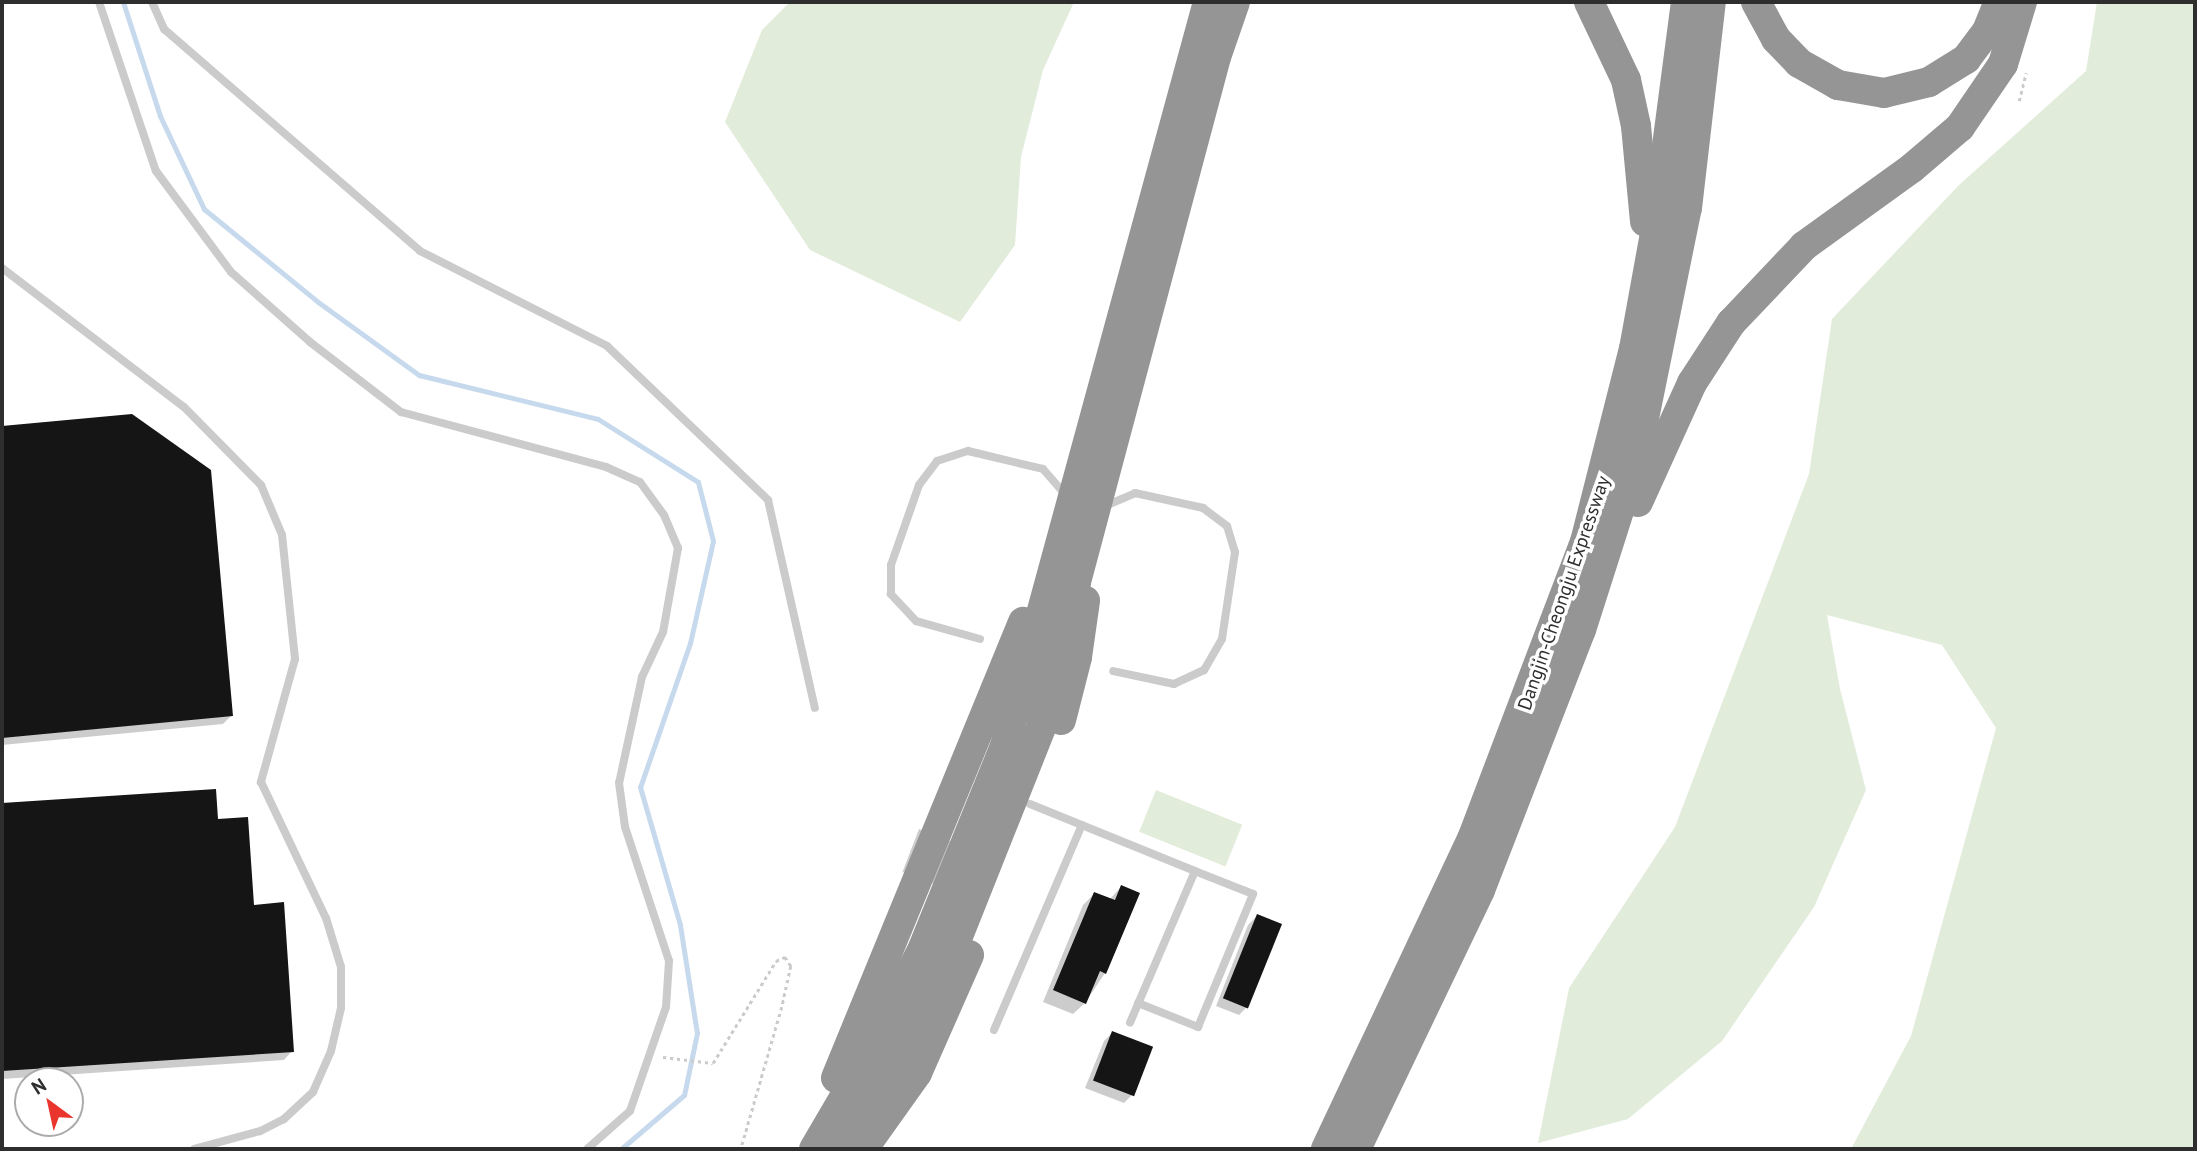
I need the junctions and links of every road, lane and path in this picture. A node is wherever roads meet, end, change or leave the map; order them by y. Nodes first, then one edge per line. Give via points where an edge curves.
1 (99, 2) edge
2 (152, 2) edge
3 (1208, 2) edge
4 (1235, 2) edge
5 (1244, 2) edge
6 (1590, 2) edge
7 (1686, 2) edge
8 (1711, 2) edge
9 (1756, 2) edge
10 (1999, 2) edge
11 (2022, 2) edge
12 (1216, 57) junction
13 (2, 268) edge
14 (1646, 284) junction
15 (1079, 516) junction
16 (1581, 630) junction
17 (980, 639) dead end
18 (1113, 671) dead end
19 (815, 708) dead end
20 (1030, 804) junction
21 (1082, 825) junction
22 (1195, 871) junction
23 (1138, 1003) junction
24 (1130, 1023) dead end
25 (994, 1030) dead end
26 (650, 1055) junction
27 (194, 1149) edge
28 (587, 1149) edge
29 (741, 1149) edge
30 (801, 1149) edge
31 (807, 1149) edge
32 (814, 1149) edge
33 (844, 1149) edge
34 (850, 1149) edge
35 (863, 1149) edge
36 (1326, 1149) edge
37 (1356, 1149) edge

1 - 26 lane via 156,171 231,272 310,342 401,412 606,467 640,482 664,515 678,548 675,584 663,632 642,677 619,783 625,827 669,961 666,1007
2 - 19 lane via 164,29 420,251 607,346 768,500
3 - 15 highway
4 - 12 highway
5 - 12 highway
6 - 14 highway via 1620,62 1636,126
7 - 14 highway, Dangjin-Cheongju Expressway
8 - 16 highway, Dangjin-Cheongju Expressway via 1687,208 1662,336 1640,438
9 - 10 highway via 1776,39 1799,63 1838,85 1884,93 1929,82 1966,59 1987,32
11 - 16 highway via 2003,64 1960,127 1912,169 1798,251 1721,338 1674,421
12 - 15 highway
13 - 27 lane via 184,407 261,485 282,535 295,659 261,782 326,918 341,967 341,1008 331,1051 313,1092 284,1119 260,1131
14 - 36 highway, Dangjin-Cheongju Expressway via 1609,460 1531,692 1442,910
15 - 17 lane via 1047,471 977,452 953,453 923,477 891,565 891,594 916,621
15 - 18 lane via 1117,497 1144,493 1209,510 1227,526 1235,545 1222,639 1204,670 1174,684
15 - 20 highway via 1082,633 1073,679
15 - 30 highway via 864,1016
15 - 31 highway via 883,1009
15 - 32 highway via 1015,716 923,948
15 - 33 highway via 1056,648 1015,770 924,993
15 - 34 highway via 1071,637 1041,733 920,1030
16 - 37 highway, Dangjin-Cheongju Expressway via 1480,890
20 - 21 lane
20 - 35 highway via 936,1036 903,1097
21 - 22 lane
21 - 25 lane
22 - 23 lane
22 - 23 lane via 1253,894 1198,1027
23 - 24 lane
26 - 28 lane via 630,1111
26 - 29 path via 713,1063 776,961 785,957 791,967 782,1007

